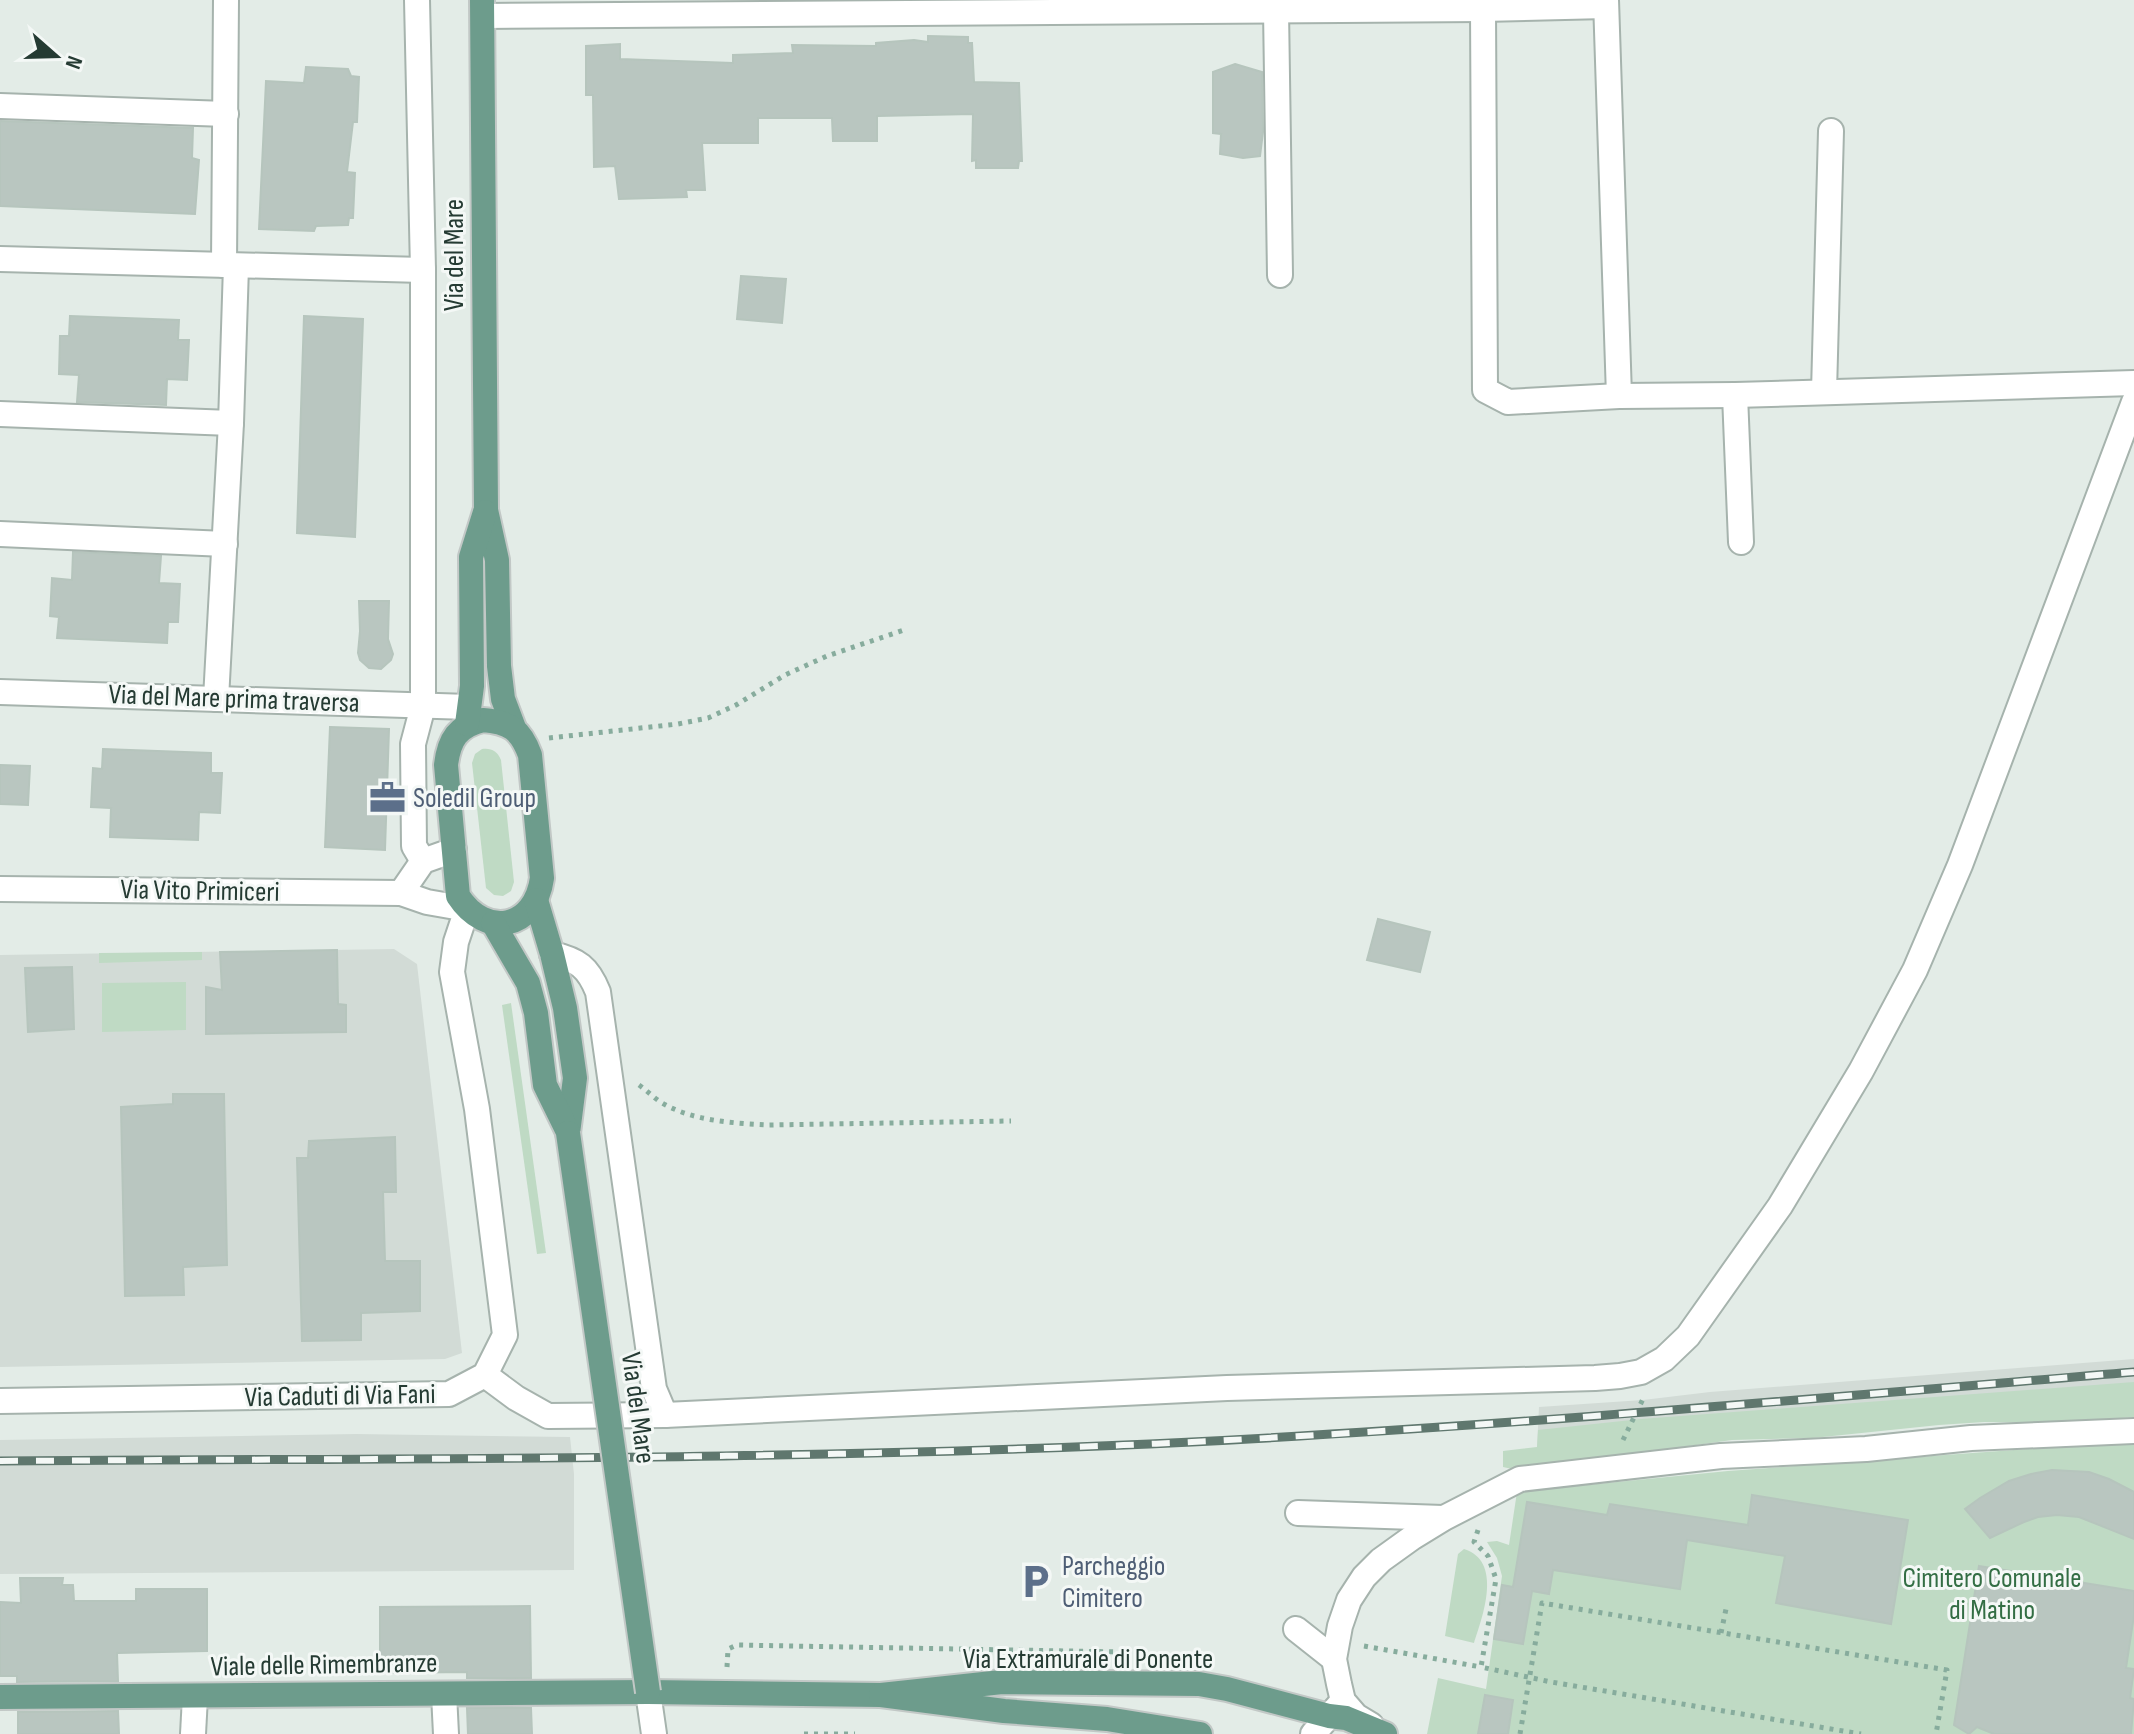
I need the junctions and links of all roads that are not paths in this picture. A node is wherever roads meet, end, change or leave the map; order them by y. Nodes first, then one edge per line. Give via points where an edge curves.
1 (226, 0) edge
2 (417, 0) edge
3 (1606, 3) edge
4 (482, 8) edge
5 (1483, 9) junction
6 (1276, 10) junction
7 (0, 106) edge
8 (226, 114) junction
9 (1831, 131) dead end
10 (0, 259) edge
11 (230, 265) junction
12 (423, 270) junction
13 (1280, 275) dead end
14 (2134, 383) edge
15 (1824, 392) junction
16 (1735, 395) junction
17 (1619, 396) junction
18 (2134, 402) edge
19 (0, 414) edge
20 (231, 423) junction
21 (486, 510) junction
22 (0, 534) edge
23 (1741, 542) dead end
24 (225, 544) junction
25 (0, 692) edge
26 (216, 699) junction
27 (423, 706) junction
28 (468, 715) junction
29 (519, 734) junction
30 (454, 850) junction
31 (423, 861) junction
32 (0, 889) edge
33 (401, 893) junction
34 (536, 900) junction
35 (467, 909) junction
36 (493, 923) junction
37 (552, 954) junction
38 (568, 1133) junction
39 (485, 1375) junction
40 (0, 1401) edge
41 (665, 1415) junction
42 (2134, 1431) edge
43 (1298, 1513) dead end
44 (1444, 1518) junction
45 (1296, 1629) dead end
46 (1336, 1650) junction
47 (648, 1692) junction
48 (444, 1694) junction
49 (881, 1695) junction
50 (0, 1697) edge
51 (195, 1697) junction
52 (1328, 1717) edge
53 (193, 1734) edge
54 (446, 1734) edge
55 (654, 1734) edge
56 (1200, 1734) edge
57 (1385, 1734) edge

1 - 8 street
2 - 12 street
3 - 5 street
3 - 17 street
4 - 6 street
4 - 21 main road, Via del Mare
5 - 6 street
5 - 17 street via 1485,390 1508,402
6 - 13 street
7 - 8 street
8 - 11 street
9 - 15 street
10 - 11 street
11 - 12 street
11 - 20 street
12 - 27 street
14 - 15 street
15 - 16 street
16 - 17 street
16 - 23 street
18 - 41 street via 1960,865 1915,970 1780,1206 1688,1336 1664,1359 1641,1372 1595,1378 1212,1389
19 - 20 street
20 - 24 street
21 - 28 main road, Via del Mare via 471,557
21 - 29 main road, Via del Mare via 497,560 503,699
22 - 24 street
24 - 26 street
25 - 26 street, Via del Mare prima traversa
26 - 27 street, Via del Mare prima traversa
27 - 28 street, Via del Mare prima traversa
27 - 31 street via 413,744 414,846
28 - 29 main road via 499,721
28 - 30 main road, Via del Mare via 448,749 446,765
29 - 34 main road, Via del Mare via 530,755 542,878
30 - 31 street
30 - 35 main road, Via del Mare via 458,896
31 - 33 street
32 - 33 street, Via Vito Primiceri
33 - 35 street, Via Vito Primiceri
34 - 36 main road via 522,916
34 - 37 main road, Via del Mare
35 - 36 main road
35 - 39 street via 452,972 477,1109 505,1335
36 - 38 main road, Via del Mare via 528,983 545,1085
37 - 38 main road, Via del Mare via 575,1078
37 - 41 street via 580,964 598,992 654,1389
38 - 47 main road, Via del Mare, bridge
39 - 40 street, Via Caduti di Via Fani via 449,1394
39 - 41 street via 548,1416
42 - 44 street via 1721,1456 1520,1479
43 - 44 street
44 - 46 street via 1364,1577 1349,1600
45 - 46 street
46 - 52 street
47 - 48 main road, Viale delle Rimembranze
47 - 49 main road, Via Extramurale di Ponente
47 - 55 street
48 - 51 main road, Viale delle Rimembranze
48 - 54 street
49 - 52 main road, Via Extramurale di Ponente via 1002,1682 1199,1684
49 - 56 main road, Via Extramurale di Ponente
50 - 51 main road, Viale delle Rimembranze
51 - 53 street
52 - 57 main road, Via Extramurale di Ponente via 1346,1718

